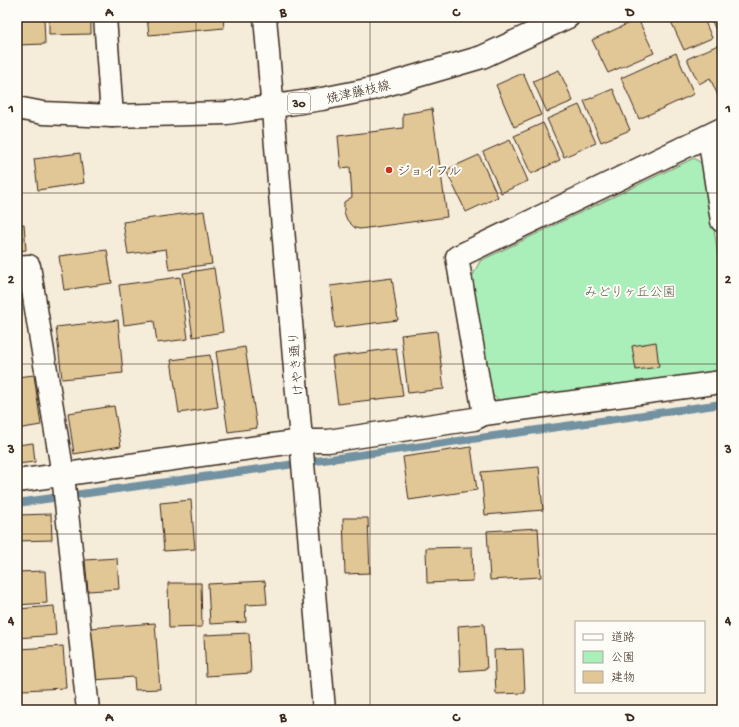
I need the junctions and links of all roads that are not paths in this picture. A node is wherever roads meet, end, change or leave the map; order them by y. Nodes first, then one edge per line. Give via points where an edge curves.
1 (105, 17) edge
2 (265, 17) edge
3 (568, 17) edge
4 (272, 107) junction
5 (17, 108) edge
6 (112, 116) junction
7 (715, 133) edge
8 (722, 221) edge
9 (17, 267) edge
10 (722, 382) edge
11 (484, 414) junction
12 (301, 441) junction
13 (17, 481) edge
14 (65, 488) junction
15 (88, 710) edge
16 (324, 710) edge

1 - 6 street
2 - 4 street, けやき通り
3 - 4 street, 焼津藤枝線 / 30 via 482,57 429,74 372,89
4 - 6 street, 焼津藤枝線 / 30 via 227,113
4 - 12 street, けやき通り
5 - 6 street, 焼津藤枝線 / 30 via 43,113
7 - 8 street
7 - 11 street via 457,257
9 - 14 street via 29,266
10 - 11 street
11 - 12 street via 474,419 338,440
12 - 14 street
12 - 16 street, けやき通り
13 - 14 street
14 - 15 street

